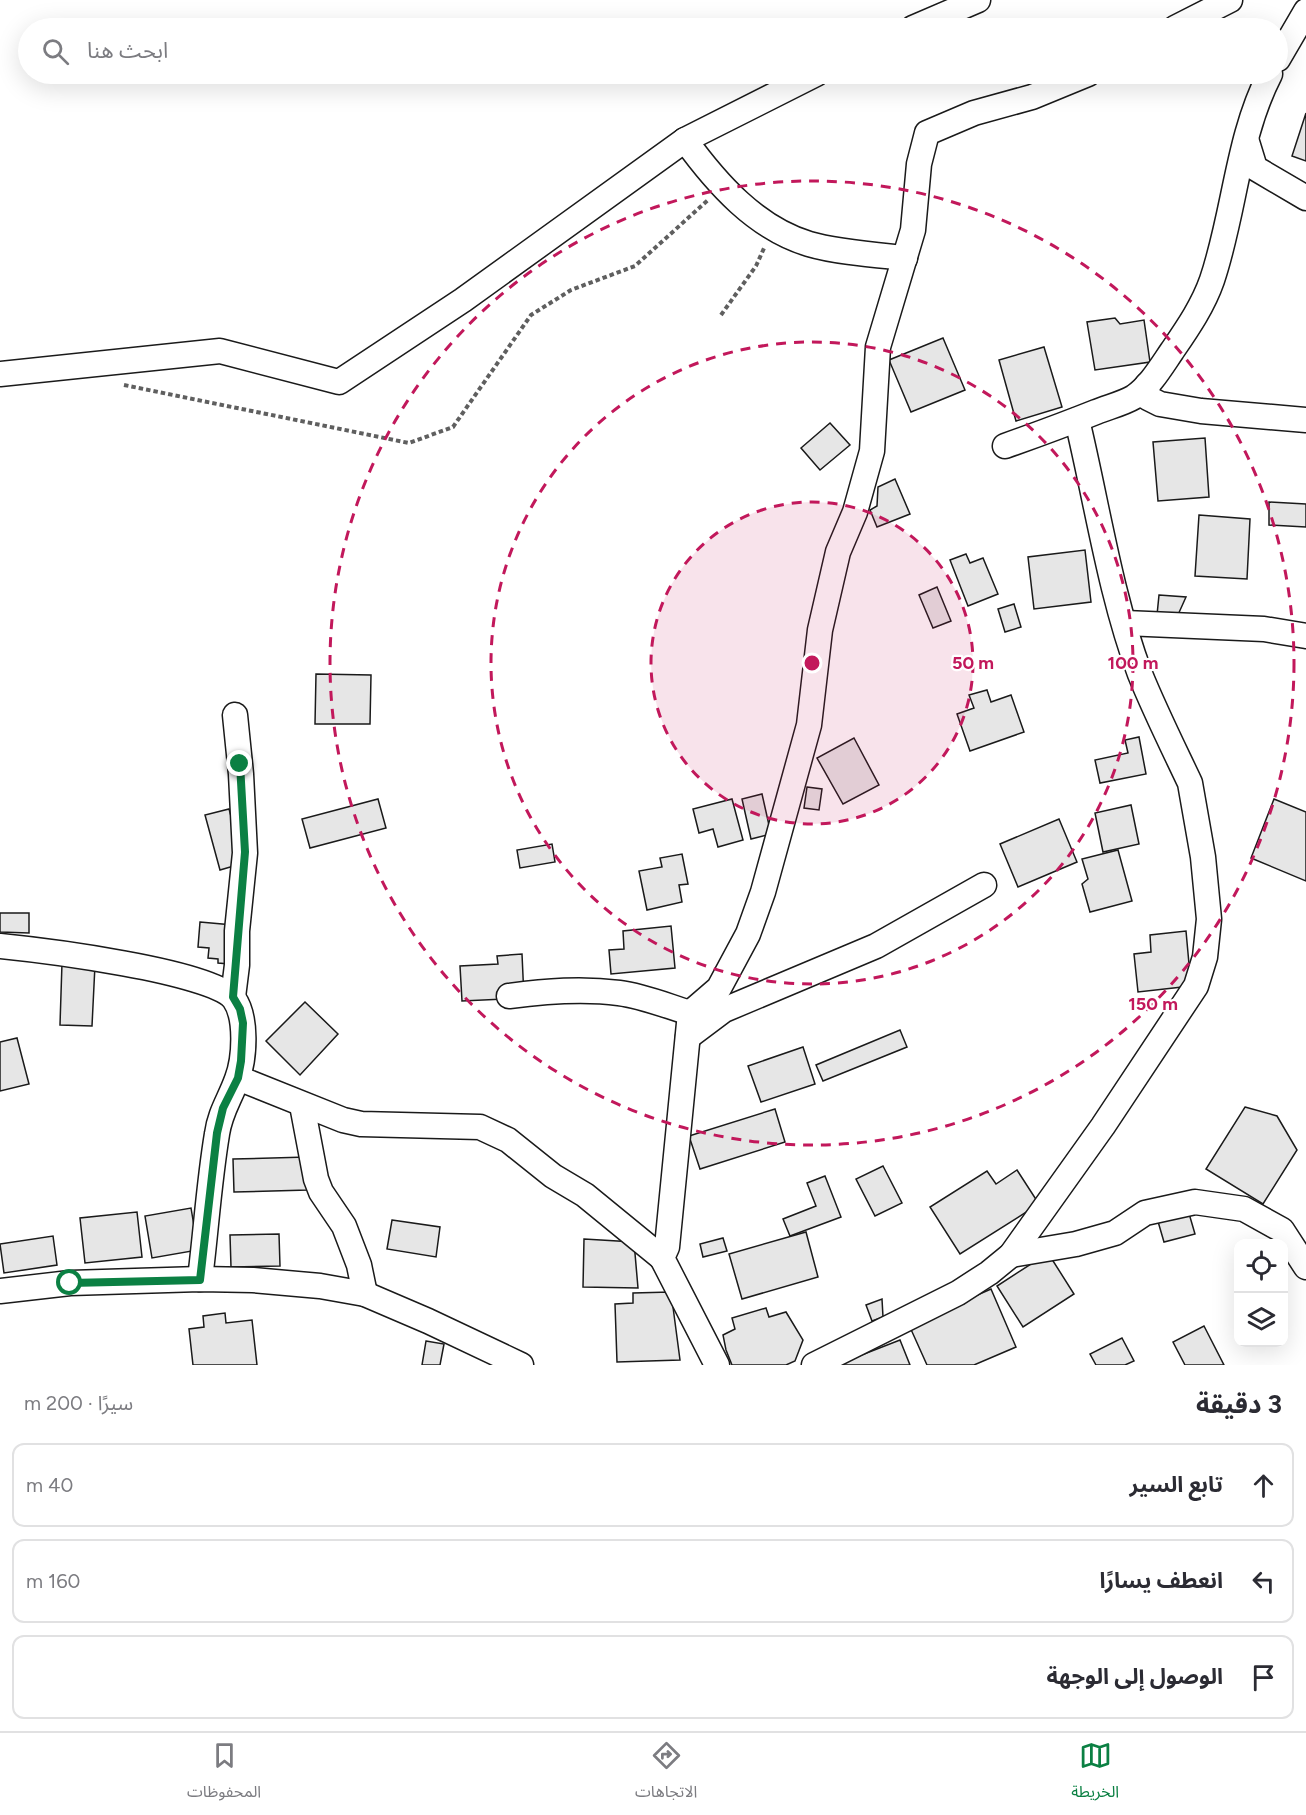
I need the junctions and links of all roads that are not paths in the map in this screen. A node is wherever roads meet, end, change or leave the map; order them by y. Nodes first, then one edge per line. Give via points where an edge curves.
1 (978, 0) edge
2 (1230, 0) edge
3 (1306, 11) edge
4 (936, 18) edge
5 (1195, 18) edge
6 (1288, 42) edge
7 (796, 84) edge
8 (1064, 84) edge
9 (1266, 84) edge
10 (685, 141) junction
11 (1246, 142) junction
12 (1306, 198) edge
13 (904, 258) junction
14 (0, 374) edge
15 (1147, 385) junction
16 (1077, 420) junction
17 (1306, 420) edge
18 (1005, 446) dead end
19 (1125, 623) junction
20 (1306, 636) edge
21 (235, 715) dead end
22 (984, 885) dead end
23 (0, 946) edge
24 (509, 996) dead end
25 (233, 997) junction
26 (690, 1012) junction
27 (688, 1037) junction
28 (238, 1078) junction
29 (302, 1105) junction
30 (1011, 1255) junction
31 (662, 1258) junction
32 (1306, 1266) edge
33 (200, 1280) junction
34 (0, 1291) edge
35 (365, 1294) junction
36 (521, 1365) edge
37 (717, 1365) edge
38 (814, 1365) edge

1 - 4 street
2 - 5 street
3 - 6 street
7 - 10 street
8 - 13 street via 927,133 919,164 913,230
9 - 11 street
10 - 13 street via 722,187 773,229 810,244
10 - 14 street via 463,300 339,382 219,351
11 - 12 street via 1255,168
11 - 15 street via 1211,281 1190,324
13 - 26 street via 878,347 872,451 855,512 838,552 820,630 809,724 763,892 748,934 719,988
15 - 16 street via 1132,398
15 - 17 street via 1148,398 1167,405
16 - 18 street
16 - 19 street
19 - 20 street via 1264,629
19 - 30 street via 1141,675 1193,795 1209,920 1205,957 1196,986 1165,1034
21 - 25 street via 245,852
22 - 27 street via 876,946 724,1010
23 - 25 street via 184,975 221,988
24 - 26 street via 544,991 621,993
25 - 28 street via 243,1023
26 - 27 street
27 - 31 street via 667,1247
28 - 29 street
28 - 33 street via 223,1108 217,1133
29 - 31 street via 361,1124 480,1127 508,1140 553,1176 585,1195
29 - 35 street via 316,1179 344,1226
30 - 32 street via 1115,1233 1145,1213 1195,1202 1244,1209 1282,1230
30 - 38 street via 958,1293
31 - 37 street
33 - 34 street via 70,1283
33 - 35 street via 285,1283
35 - 36 street

